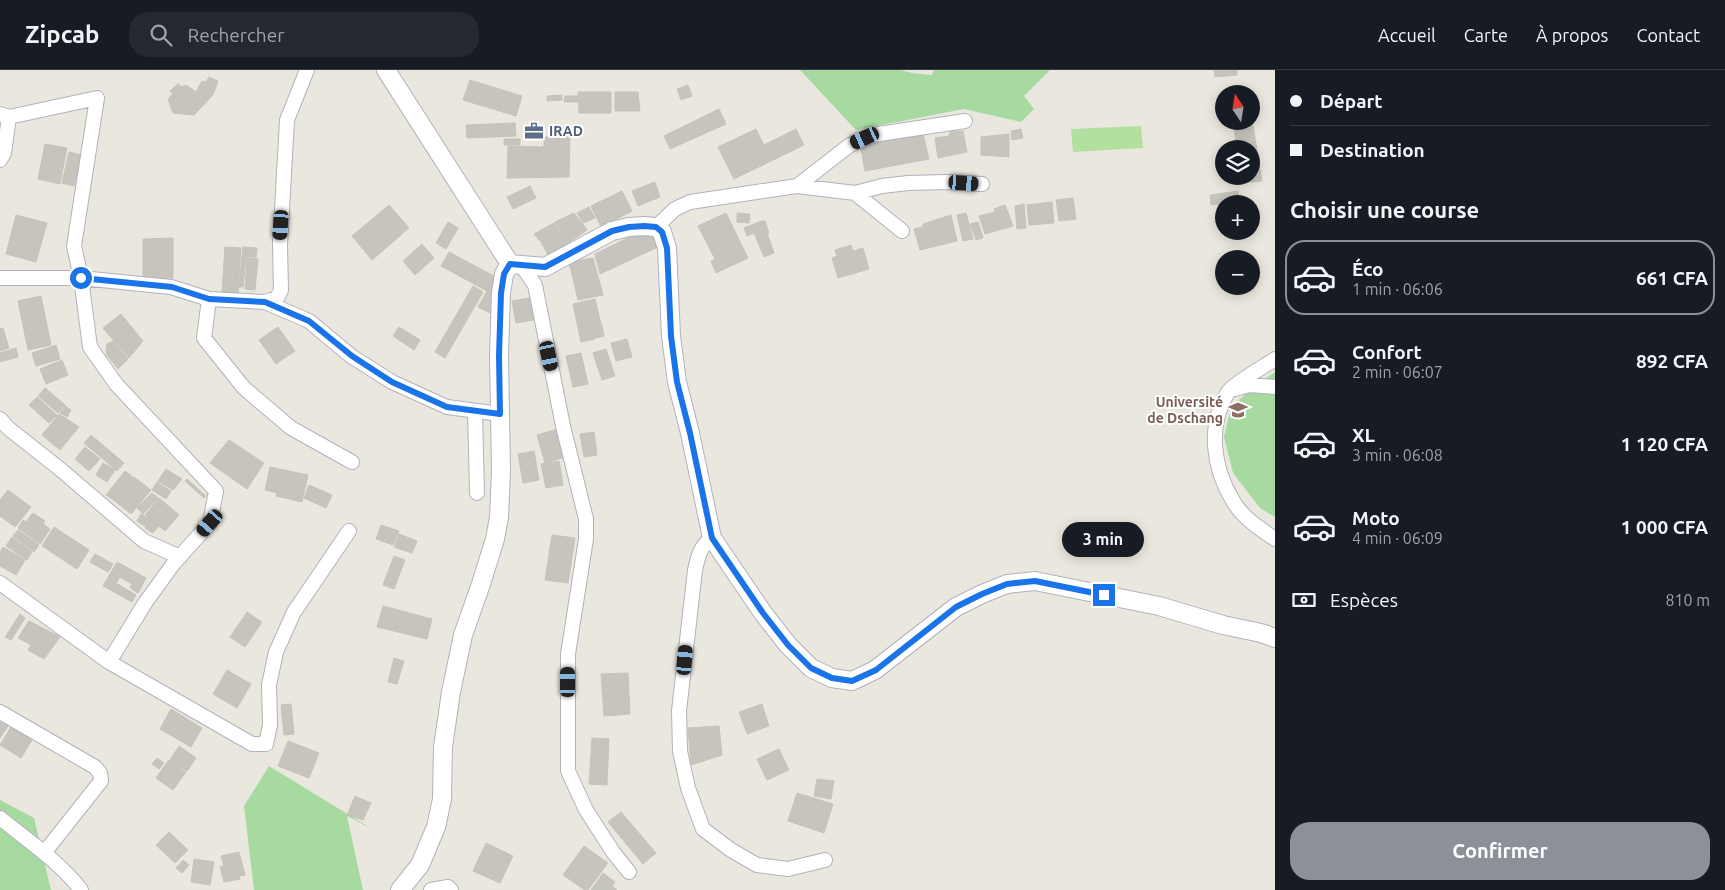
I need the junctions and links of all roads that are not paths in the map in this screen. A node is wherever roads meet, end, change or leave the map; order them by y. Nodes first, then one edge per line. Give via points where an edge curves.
1 (306, 70) edge
2 (386, 70) edge
3 (4, 116) edge
4 (965, 121) dead end
5 (0, 160) edge
6 (982, 184) dead end
7 (797, 186) junction
8 (855, 194) junction
9 (656, 227) junction
10 (902, 231) dead end
11 (516, 265) junction
12 (0, 278) edge
13 (81, 278) junction
14 (209, 299) junction
15 (265, 302) junction
16 (1275, 359) edge
17 (1275, 387) edge
18 (1229, 390) junction
19 (475, 411) junction
20 (500, 414) junction
21 (0, 419) edge
22 (352, 462) dead end
23 (477, 493) dead end
24 (349, 531) dead end
25 (712, 538) junction
26 (1275, 539) edge
27 (180, 557) junction
28 (0, 583) edge
29 (1275, 638) edge
30 (109, 662) junction
31 (0, 712) edge
32 (0, 818) edge
33 (44, 854) junction
34 (825, 860) dead end
35 (629, 872) dead end
36 (81, 890) edge
37 (400, 890) edge
38 (431, 890) edge
39 (451, 890) edge

1 - 15 street via 287,120 280,245 281,290 277,298
2 - 11 street
3 - 5 street via 4,153
3 - 13 street via 97,98 74,246
4 - 7 street via 865,138 850,145
6 - 8 street via 908,183
7 - 8 street
7 - 9 street via 690,202 675,209
8 - 10 street
9 - 11 street via 612,231 545,267
9 - 25 street via 662,232 667,248 671,336 677,382
11 - 20 street via 504,274 501,293
11 - 35 street via 535,286 563,426 586,519 586,539 568,654 568,771 586,810
12 - 13 street
13 - 14 street via 172,287
13 - 27 street via 90,347 116,384 216,491 210,523
14 - 15 street
14 - 22 street via 204,338 244,388 291,428
15 - 19 street via 309,321 352,356 392,382 447,407
16 - 18 street
17 - 18 street via 1249,385
18 - 26 street via 1217,416 1218,469 1233,502 1257,528
19 - 20 street
19 - 23 street
20 - 37 street via 499,517 484,575 463,635 451,692 443,747 442,799 436,827 420,865
21 - 27 street via 144,541
24 - 30 street via 294,612 276,652 269,685 270,725 266,744 252,744
25 - 29 street via 788,645 811,668 832,678 852,681 876,670 956,607 1007,584 1035,581 1159,606
25 - 34 street via 698,554 679,711 680,751 688,788 704,829 757,865 788,869
27 - 30 street via 145,603
28 - 30 street
31 - 33 street via 95,767 100,773 101,781
32 - 33 street
33 - 36 street
38 - 39 street via 448,887

